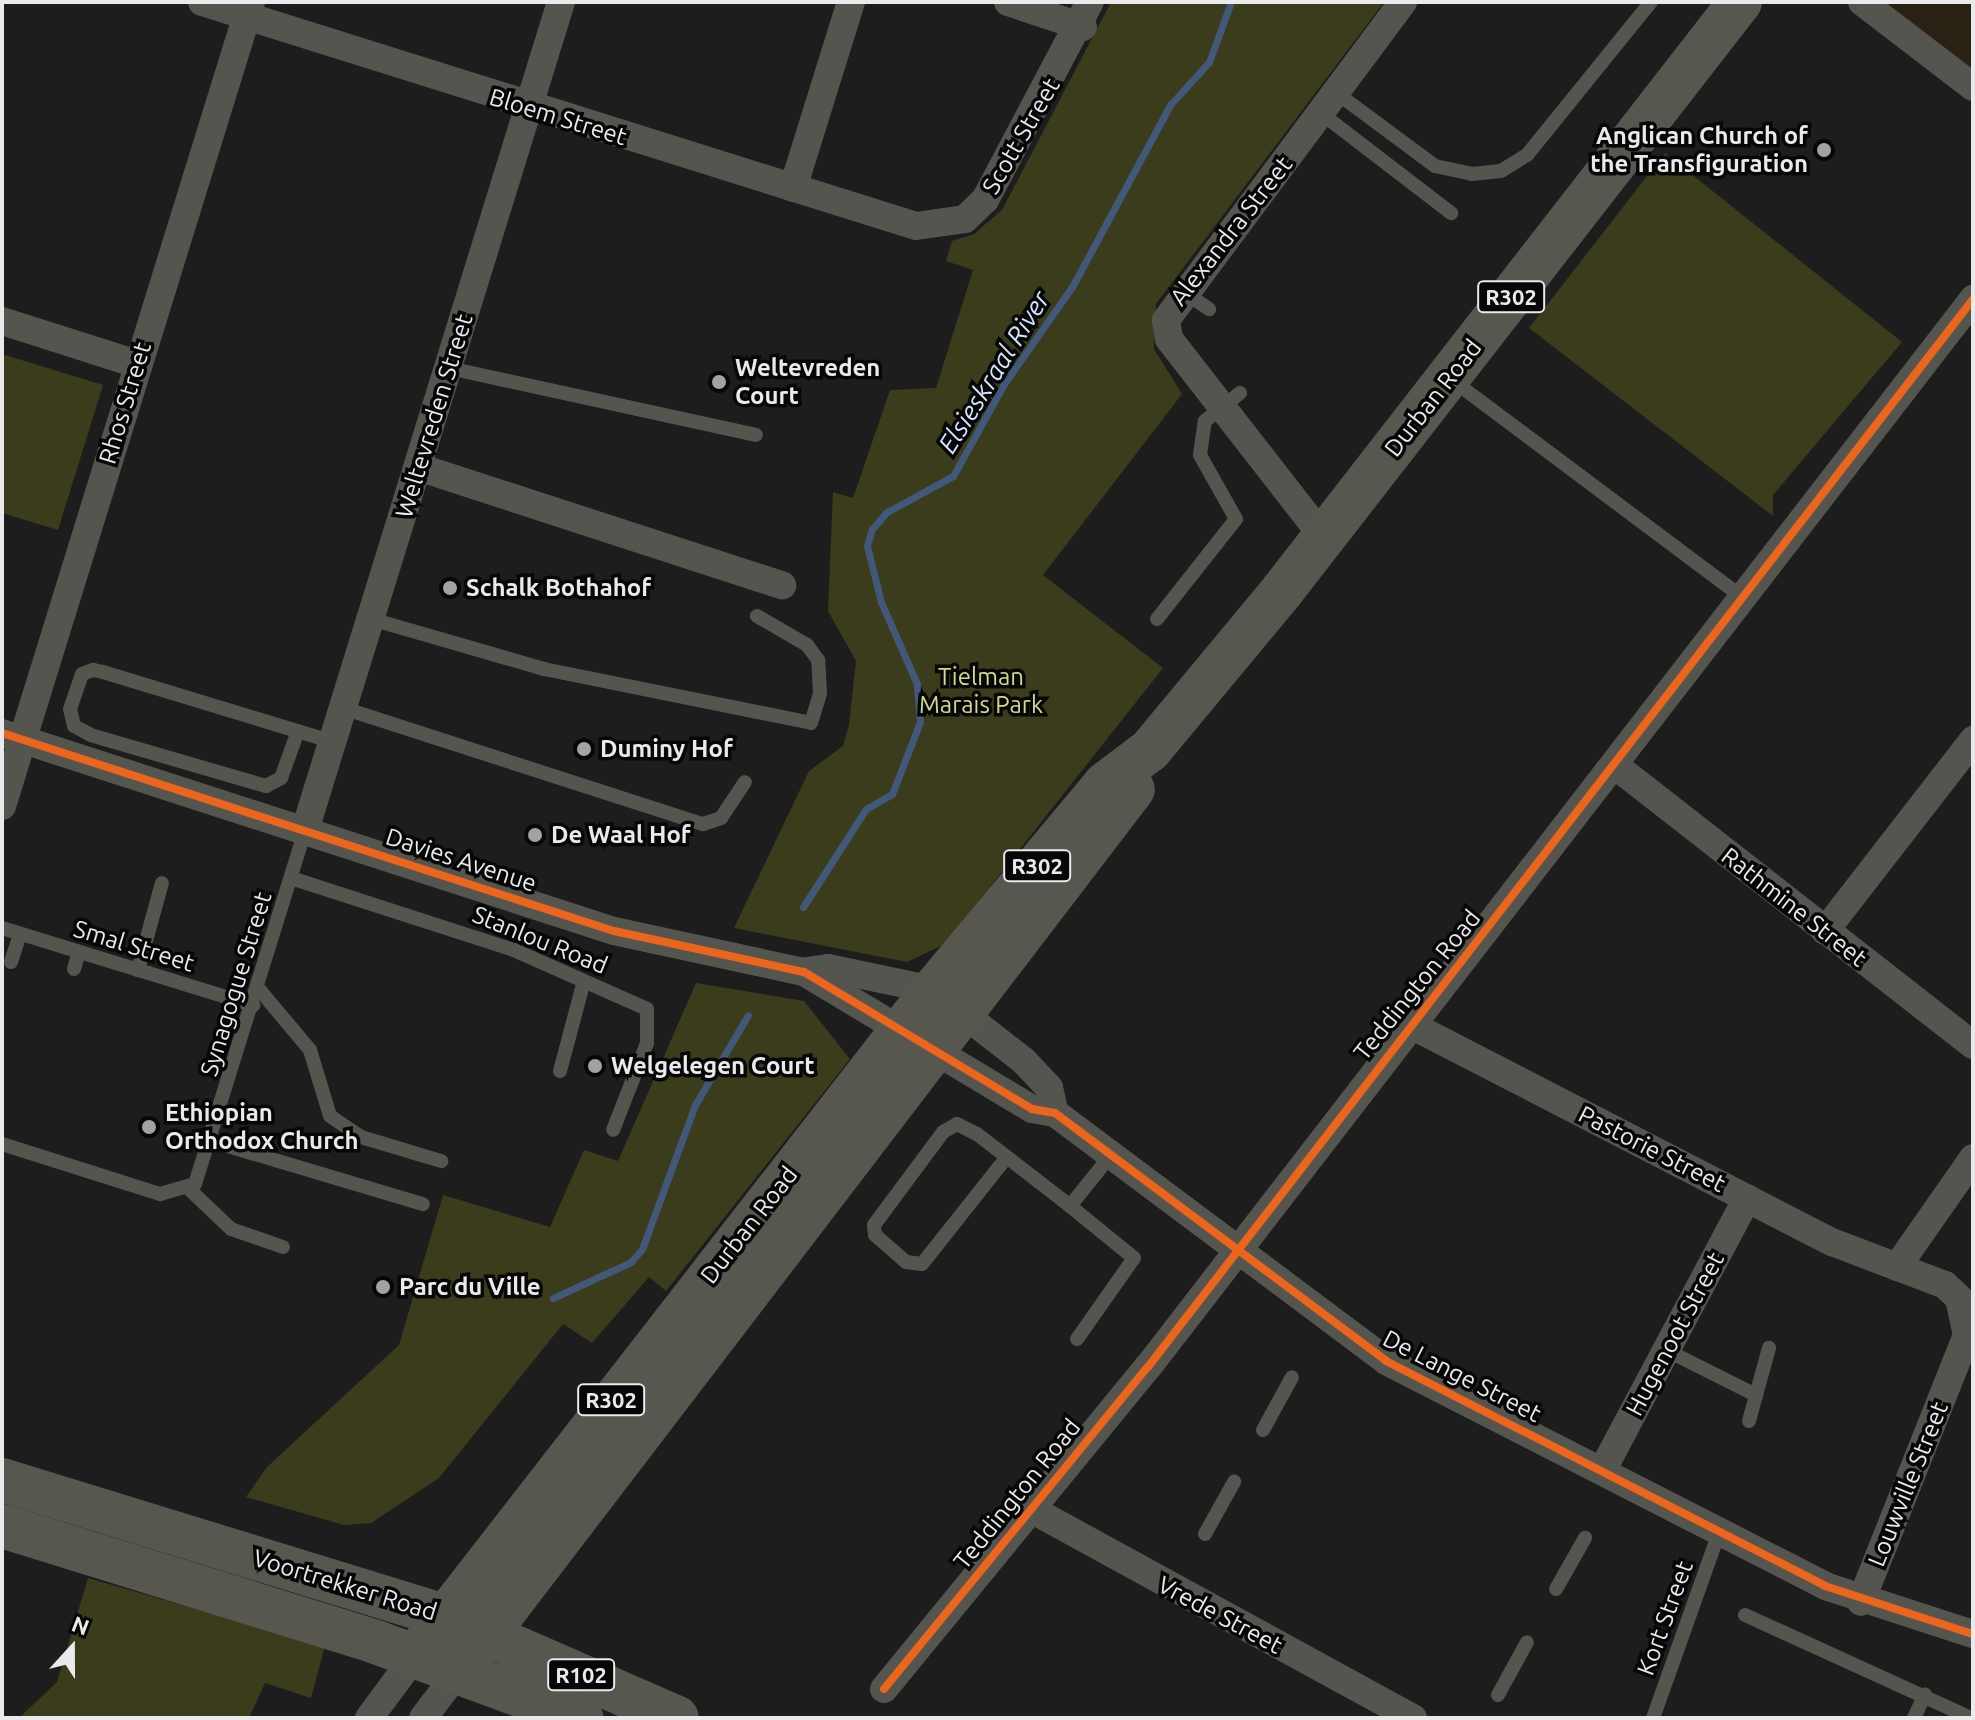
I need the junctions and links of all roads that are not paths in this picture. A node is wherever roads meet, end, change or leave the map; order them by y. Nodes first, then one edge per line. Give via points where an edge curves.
1 (202, 2) edge
2 (561, 2) edge
3 (851, 2) edge
4 (1008, 2) edge
5 (1403, 2) edge
6 (1651, 2) edge
7 (1740, 2) edge
8 (1862, 2) edge
9 (249, 9) edge
10 (1087, 15) edge
11 (1973, 87) edge
12 (1330, 104) junction
13 (529, 109) junction
14 (793, 188) junction
15 (1451, 213) dead end
16 (916, 226) joint
17 (1182, 291) junction
18 (1973, 299) edge
19 (1209, 309) dead end
20 (2, 321) edge
21 (137, 364) junction
22 (449, 368) junction
23 (1450, 378) junction
24 (1231, 400) junction
25 (756, 435) dead end
26 (418, 467) junction
27 (1324, 538) junction
28 (782, 585) dead end
29 (1746, 600) junction
30 (757, 616) dead end
31 (371, 619) junction
32 (1157, 619) dead end
33 (343, 708) junction
34 (298, 731) junction
35 (11, 737) edge
36 (1973, 740) edge
37 (333, 742) junction
38 (1617, 767) junction
39 (745, 782) dead end
40 (2, 806) edge
41 (305, 830) junction
42 (291, 878) junction
43 (162, 883) dead end
44 (2, 928) edge
45 (1825, 931) junction
46 (20, 934) junction
47 (79, 952) junction
48 (11, 962) dead end
49 (74, 969) dead end
50 (138, 970) junction
51 (804, 972) junction
52 (584, 981) junction
53 (258, 988) junction
54 (951, 1001) junction
55 (253, 1005) junction
56 (1411, 1025) junction
57 (922, 1037) junction
58 (1973, 1045) edge
59 (560, 1071) dead end
60 (1055, 1113) junction
61 (613, 1130) dead end
62 (211, 1141) junction
63 (2, 1144) edge
64 (1110, 1156) junction
65 (1006, 1158) junction
66 (1973, 1158) edge
67 (441, 1161) dead end
68 (189, 1189) junction
69 (1747, 1198) junction
70 (423, 1204) dead end
71 (1070, 1206) junction
72 (283, 1247) dead end
73 (1233, 1251) junction
74 (1897, 1267) junction
75 (1077, 1339) dead end
76 (1769, 1348) dead end
77 (1666, 1350) junction
78 (1292, 1377) dead end
79 (1756, 1395) junction
80 (1749, 1421) dead end
81 (1263, 1430) dead end
82 (1602, 1471) junction
83 (2, 1480) edge
84 (1234, 1482) dead end
85 (1029, 1508) junction
86 (2, 1526) edge
87 (1719, 1533) junction
88 (1205, 1534) dead end
89 (1585, 1538) dead end
90 (1556, 1589) dead end
91 (1861, 1602) junction
92 (1745, 1615) dead end
93 (444, 1616) junction
94 (485, 1632) junction
95 (1973, 1634) edge
96 (1527, 1642) dead end
97 (415, 1656) junction
98 (458, 1672) junction
99 (884, 1689) dead end
100 (1925, 1694) junction
101 (1498, 1695) dead end
102 (369, 1718) edge
103 (423, 1718) edge
104 (581, 1718) edge
105 (677, 1718) edge
106 (1413, 1718) edge
107 (1653, 1718) edge
108 (1914, 1718) edge
109 (1971, 1718) edge

1 - 9 street, Bloem Street
2 - 13 street, Weltevreden Street
3 - 14 street
4 - 10 street
5 - 12 street, Alexandra Street
6 - 12 lane via 1527,155 1501,171 1472,174 1435,166
7 - 23 main road, Durban Road / R302
8 - 11 street
9 - 13 street, Bloem Street
9 - 21 street, Rhos Street
10 - 16 street, Scott Street via 985,200 965,219
12 - 15 lane
12 - 17 street, Alexandra Street
13 - 14 street, Bloem Street
13 - 22 street, Weltevreden Street
14 - 16 street, Bloem Street
17 - 19 lane
17 - 24 street, Alexandra Street via 1166,330
18 - 29 street, Teddington Road
20 - 21 street
21 - 35 street, Rhos Street
22 - 25 lane
22 - 26 street, Weltevreden Street
23 - 27 main road, Durban Road / R302
23 - 29 lane
24 - 27 street, Alexandra Street
24 - 32 lane via 1205,421 1200,460 1236,519
26 - 28 street
26 - 31 street, Weltevreden Street
27 - 54 main road, Durban Road / R302 via 1150,750 1105,784
29 - 38 street, Teddington Road
30 - 31 lane via 807,645 818,660 820,693 811,723 544,669
31 - 33 street, Weltevreden Street
33 - 37 street, Weltevreden Street
33 - 39 lane via 703,824 721,818
34 - 34 lane via 93,670 82,674 70,709 74,726 91,735 266,786 281,778
34 - 37 lane
35 - 40 street, Rhos Street
35 - 41 street, Davies Avenue
36 - 45 street
37 - 41 street, Weltevreden Street
38 - 45 street, Rathmine Street
38 - 56 street, Teddington Road
41 - 42 lane, Synagogue Street
41 - 51 street, Davies Avenue via 614,931
42 - 52 lane, Stanlou Road via 487,941
42 - 53 lane, Synagogue Street
43 - 50 lane
44 - 46 lane, Smal Street
45 - 58 street, Rathmine Street
46 - 47 lane, Smal Street
46 - 48 lane
47 - 49 lane
47 - 50 lane, Smal Street
50 - 55 lane, Smal Street
51 - 54 street, Davies Avenue via 828,968
51 - 57 street, Davies Avenue
52 - 59 lane
52 - 61 lane, Stanlou Road via 640,1004 652,1021
53 - 55 lane, Synagogue Street
53 - 67 lane via 310,1050 330,1116 361,1137
54 - 57 main road, Durban Road / R302
54 - 60 street, De Lange Street via 1049,1088
55 - 62 lane, Synagogue Street
56 - 69 street, Pastorie Street
56 - 73 street, Teddington Road
57 - 60 street, De Lange Street via 1032,1109
57 - 93 main road, Durban Road / R302
57 - 94 main road, Durban Road / R302
60 - 64 street, De Lange Street
62 - 68 lane, Synagogue Street
62 - 70 lane
63 - 68 lane via 160,1194
64 - 71 lane
64 - 73 street, De Lange Street
65 - 65 lane via 964,1124 951,1126 874,1225 875,1235 906,1262 922,1264
65 - 71 lane
66 - 74 street
68 - 72 lane via 231,1229
69 - 74 street, Pastorie Street
69 - 77 street, Hugenoot Street
71 - 75 lane via 1134,1258
73 - 82 street, De Lange Street via 1366,1350
73 - 85 street, Teddington Road
74 - 91 street, Louwville Street via 1952,1290 1967,1315 1967,1335
76 - 79 lane
77 - 79 lane
77 - 82 street, Hugenoot Street
78 - 81 lane
79 - 80 lane
82 - 87 street, De Lange Street
83 - 93 main road, Voortrekker Road / R102
84 - 88 lane
85 - 99 street, Teddington Road
85 - 106 street, Vrede Street
86 - 97 main road, Voortrekker Road / R102
87 - 91 street, De Lange Street
87 - 107 lane, Kort Street
89 - 90 lane
91 - 95 street, De Lange Street
92 - 100 lane
93 - 94 main road, Voortrekker Road / R102
93 - 97 main road, Durban Road / R302
94 - 98 main road, Durban Road / R302
94 - 105 main road, Voortrekker Road / R102
96 - 101 lane
97 - 98 main road, Voortrekker Road / R102
97 - 102 street, Durban Road
98 - 103 street, Durban Road
98 - 104 main road, Voortrekker Road / R102
100 - 108 lane
100 - 109 lane

